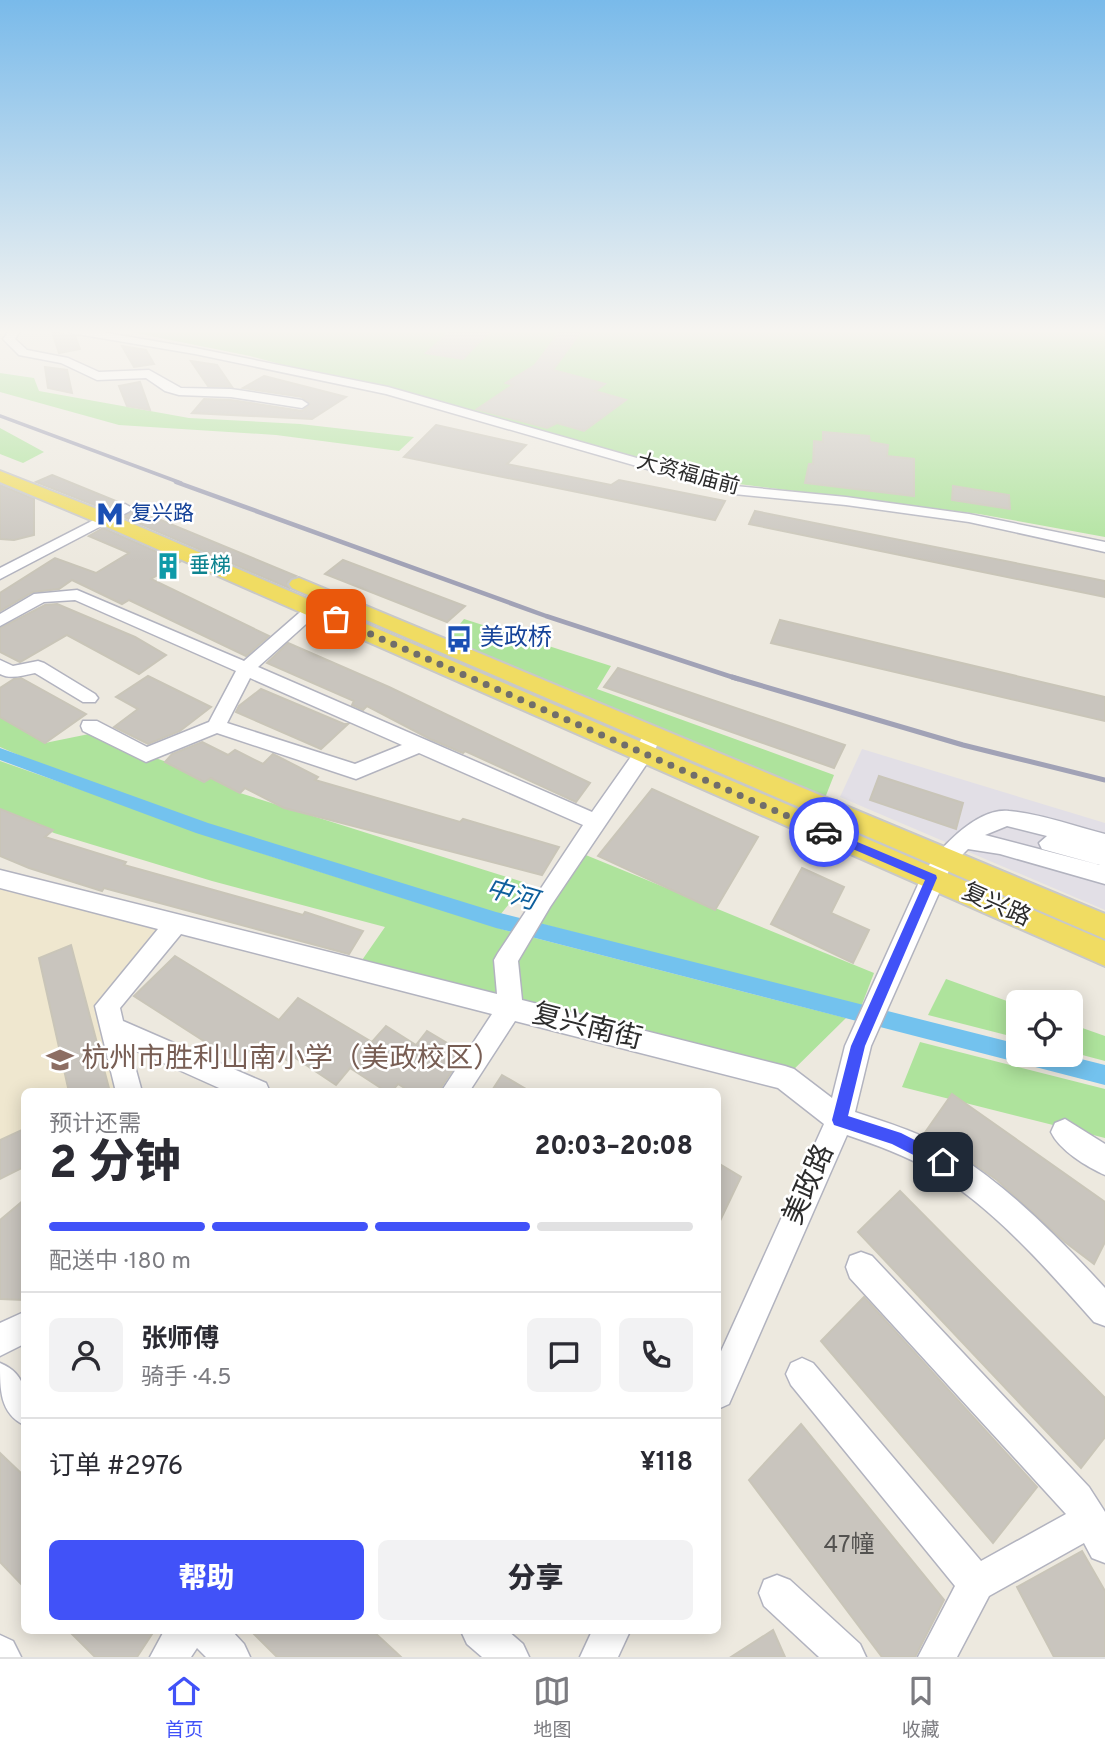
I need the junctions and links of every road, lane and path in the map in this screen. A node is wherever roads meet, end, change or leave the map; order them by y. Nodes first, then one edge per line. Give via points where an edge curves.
1 (445, 407) edge
2 (0, 461) edge
3 (0, 476) edge
4 (115, 513) junction
5 (1105, 547) edge
6 (0, 574) edge
7 (320, 602) junction
8 (0, 621) edge
9 (0, 666) edge
10 (246, 669) junction
11 (89, 698) dead end
12 (90, 726) dead end
13 (216, 726) junction
14 (419, 744) junction
15 (647, 745) junction
16 (596, 822) junction
17 (964, 841) junction
18 (1105, 842) edge
19 (1105, 858) edge
20 (937, 869) junction
21 (1105, 876) edge
22 (0, 878) edge
23 (176, 924) junction
24 (1105, 927) edge
25 (1105, 954) edge
26 (510, 1008) junction
27 (113, 1028) junction
28 (128, 1088) edge
29 (248, 1088) edge
30 (457, 1088) edge
31 (839, 1120) junction
32 (1065, 1132) dead end
33 (1105, 1161) edge
34 (861, 1266) dead end
35 (1105, 1311) edge
36 (21, 1330) edge
37 (0, 1340) edge
38 (802, 1374) dead end
39 (0, 1379) edge
40 (721, 1386) edge
41 (21, 1405) edge
42 (1097, 1533) edge
43 (976, 1583) junction
44 (777, 1593) dead end
45 (184, 1634) edge
46 (210, 1634) edge
47 (483, 1634) edge
48 (610, 1634) edge
49 (169, 1657) edge
50 (230, 1657) edge
51 (510, 1657) edge
52 (599, 1657) edge
53 (848, 1657) edge
54 (937, 1657) edge

1 - 5 street, 大资福庙前 via 734,490 969,518
2 - 4 main road, 复兴路
3 - 4 main road, 复兴路
4 - 6 street
4 - 7 main road, 复兴路
7 - 10 street
7 - 15 main road, 复兴路
8 - 10 street via 40,597 77,595
9 - 11 street via 10,672 38,667
10 - 13 street
10 - 14 street
12 - 13 street via 146,755
13 - 14 street via 356,772
14 - 16 street
15 - 16 street
15 - 20 main road, 复兴路
16 - 26 street via 506,960
17 - 18 street via 983,826 1006,818
17 - 19 street via 986,832 1012,833
17 - 20 street
17 - 21 street via 1000,846
20 - 24 main road, 复兴路
20 - 25 main road, 复兴路
20 - 31 street, 美政路 via 858,1046
22 - 23 street, 复兴南街
23 - 26 street, 复兴南街
23 - 27 street via 107,1006
26 - 30 street
26 - 31 street, 复兴南街 via 785,1078
27 - 28 street
27 - 29 street
31 - 35 street, 复兴南街 via 895,1138 943,1162 1048,1248
31 - 40 street, 美政路
32 - 33 street
34 - 42 street via 1077,1499
36 - 37 street
38 - 43 street
39 - 41 street
42 - 43 street
43 - 54 street
44 - 53 street
45 - 49 street
46 - 50 street
47 - 51 street
48 - 52 street

